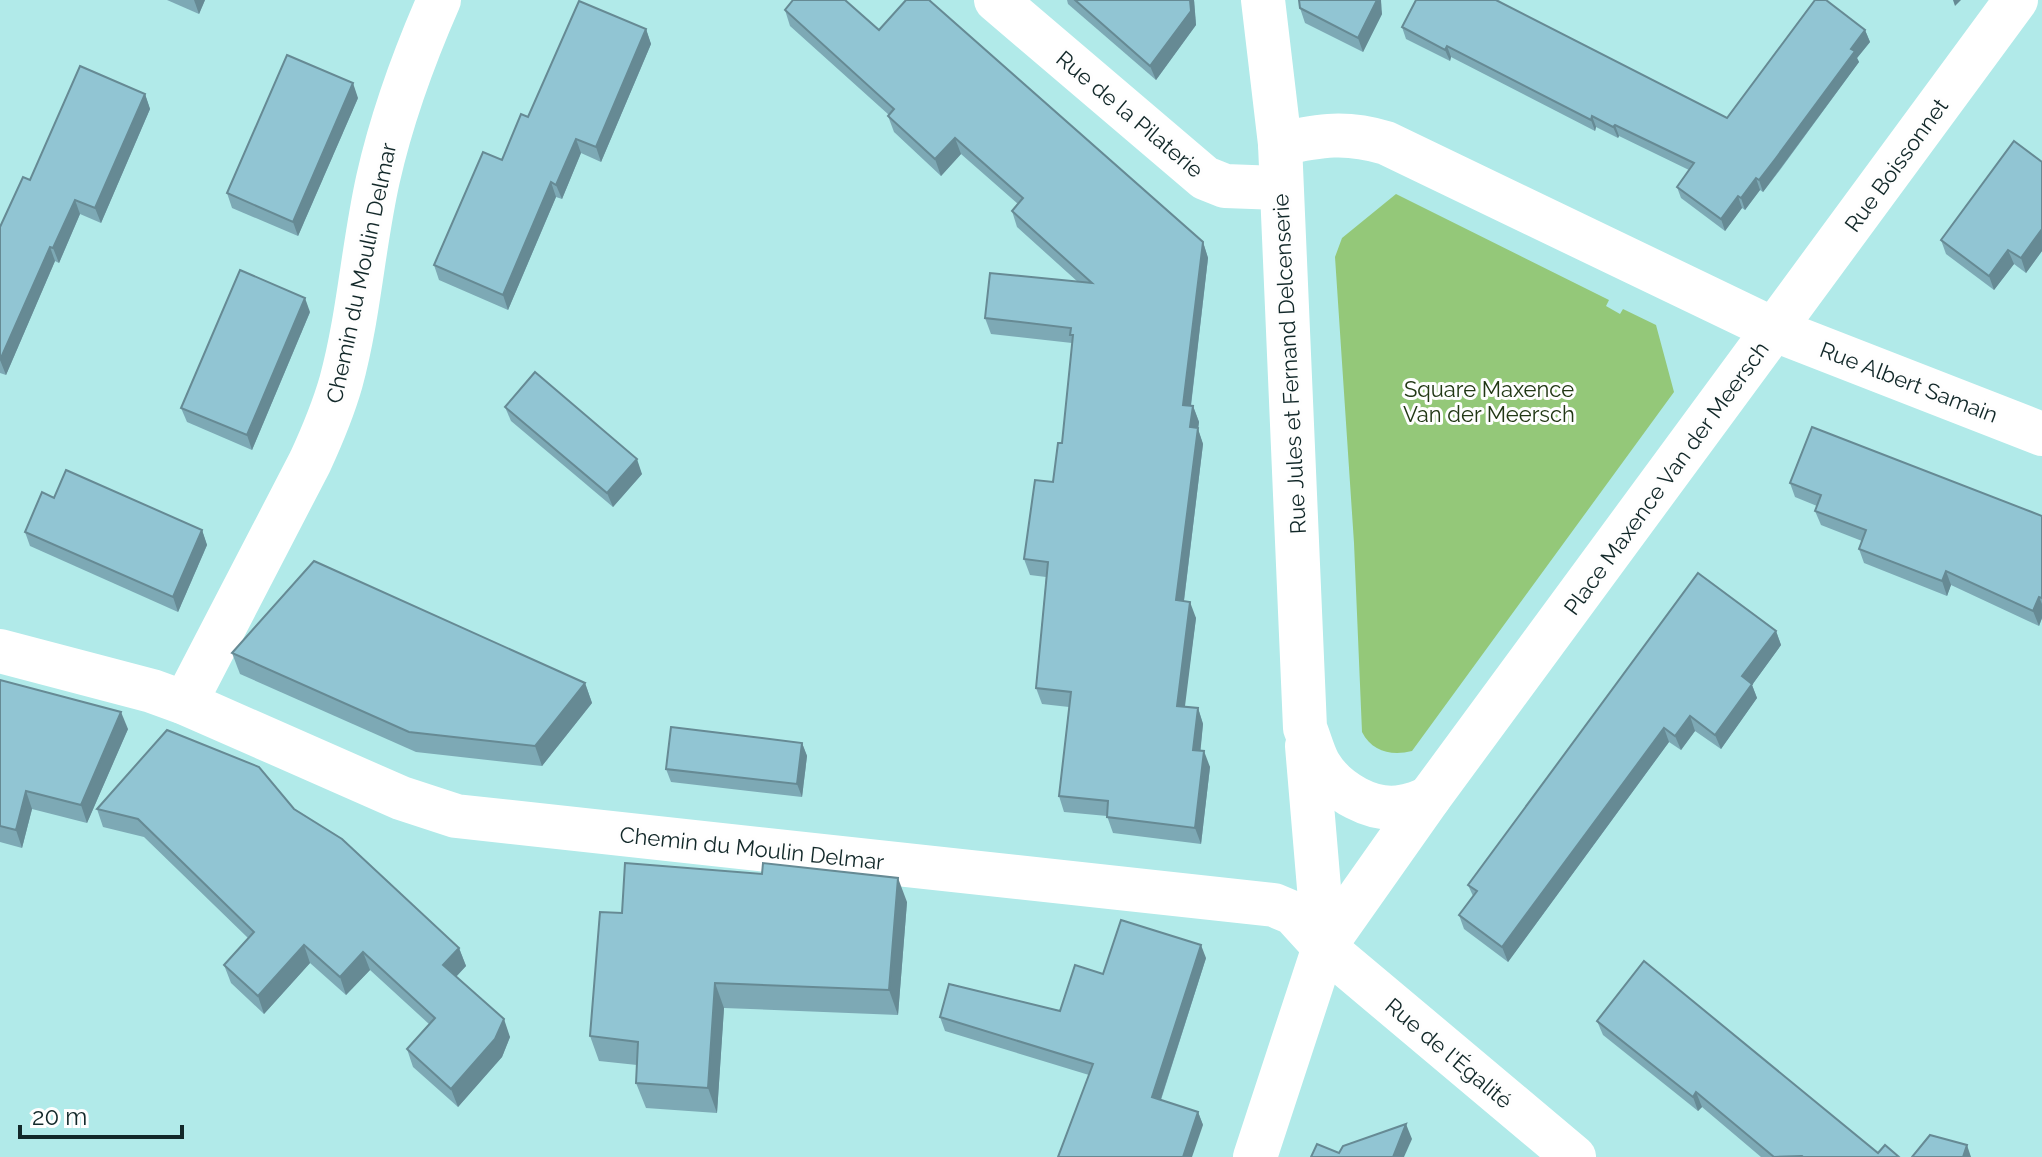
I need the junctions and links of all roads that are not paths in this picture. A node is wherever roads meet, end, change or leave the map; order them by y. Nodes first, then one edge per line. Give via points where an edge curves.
1 (996, 0) edge
2 (1263, 0) edge
3 (2016, 0) edge
4 (431, 3) edge
5 (1280, 144) junction
6 (1281, 188) junction
7 (1775, 330) junction
8 (2042, 434) edge
9 (0, 651) edge
10 (185, 703) junction
11 (1305, 728) junction
12 (1429, 798) junction
13 (1324, 947) junction
14 (1255, 1157) edge
15 (1574, 1157) edge

1 - 6 street, Rue de la Pilaterie via 1205,178 1225,186
2 - 5 street, Rue Jules et Fernand Delcenserie
3 - 7 street, Rue Boissonnet
4 - 10 street, Chemin du Moulin Delmar via 384,156 350,343 328,421
5 - 6 street, Rue Jules et Fernand Delcenserie
5 - 7 street, Place Maxence Van der Meersch via 1328,134 1362,135 1386,143
6 - 11 street, Rue Jules et Fernand Delcenserie
7 - 8 street, Rue Albert Samain
7 - 12 street, Place Maxence Van der Meersch
9 - 10 street, Chemin du Moulin Delmar
10 - 13 street, Chemin du Moulin Delmar via 401,798 456,816 1274,905 1293,913
11 - 12 street, Rue Jules et Fernand Delcenserie via 1319,763 1353,797 1381,807 1404,807
11 - 13 street, Rue Jules et Fernand Delcenserie
12 - 13 street, Place Maxence Van der Meersch
13 - 14 street
13 - 15 street, Rue de l'Égalité

